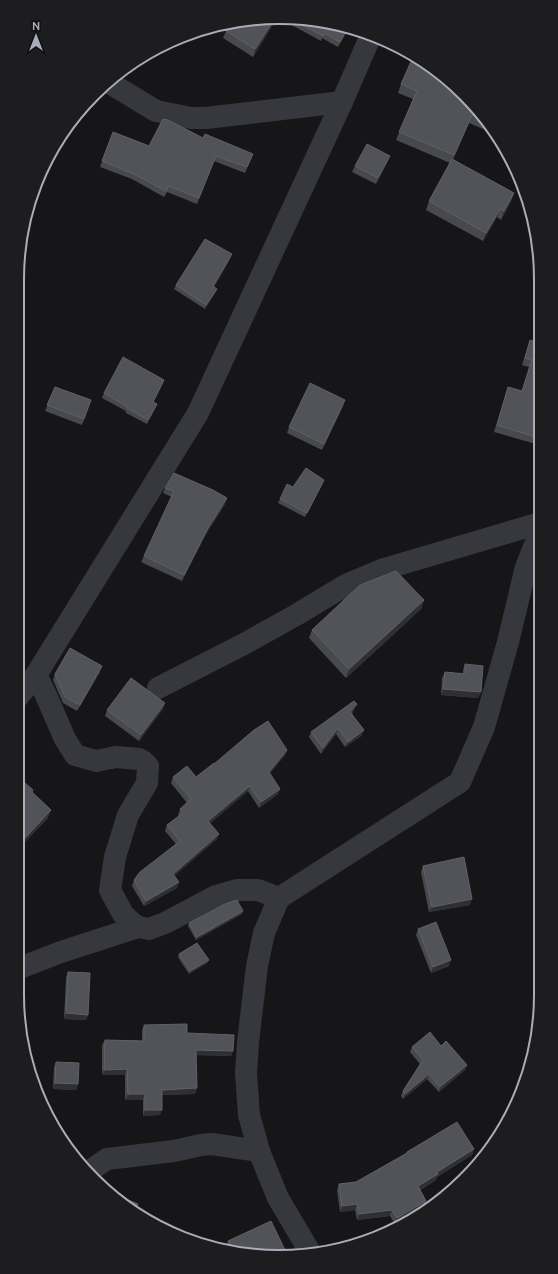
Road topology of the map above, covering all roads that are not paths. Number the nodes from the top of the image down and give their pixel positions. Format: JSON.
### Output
{"nodes":[{"id":1,"x":369,"y":40,"type":"edge"},
{"id":2,"x":113,"y":85,"type":"edge"},
{"id":3,"x":342,"y":102,"type":"junction"},
{"id":4,"x":534,"y":525,"type":"edge"},
{"id":5,"x":534,"y":547,"type":"edge"},
{"id":6,"x":36,"y":676,"type":"junction"},
{"id":7,"x":158,"y":688,"type":"dead end"},
{"id":8,"x":24,"y":690,"type":"edge"},
{"id":9,"x":279,"y":898,"type":"junction"},
{"id":10,"x":138,"y":927,"type":"junction"},
{"id":11,"x":24,"y":966,"type":"edge"},
{"id":12,"x":259,"y":1151,"type":"junction"},
{"id":13,"x":93,"y":1169,"type":"edge"},
{"id":14,"x":308,"y":1248,"type":"edge"}],
"edges":[{"from":1,"to":3,"type":"street"},
{"from":2,"to":3,"type":"street"},
{"from":3,"to":6,"type":"street"},
{"from":4,"to":7,"type":"street"},
{"from":5,"to":9,"type":"street"},
{"from":6,"to":8,"type":"street"},
{"from":6,"to":10,"type":"street"},
{"from":9,"to":10,"type":"street"},
{"from":9,"to":12,"type":"street"},
{"from":10,"to":11,"type":"street"},
{"from":12,"to":13,"type":"street"},
{"from":12,"to":14,"type":"street"}]}
